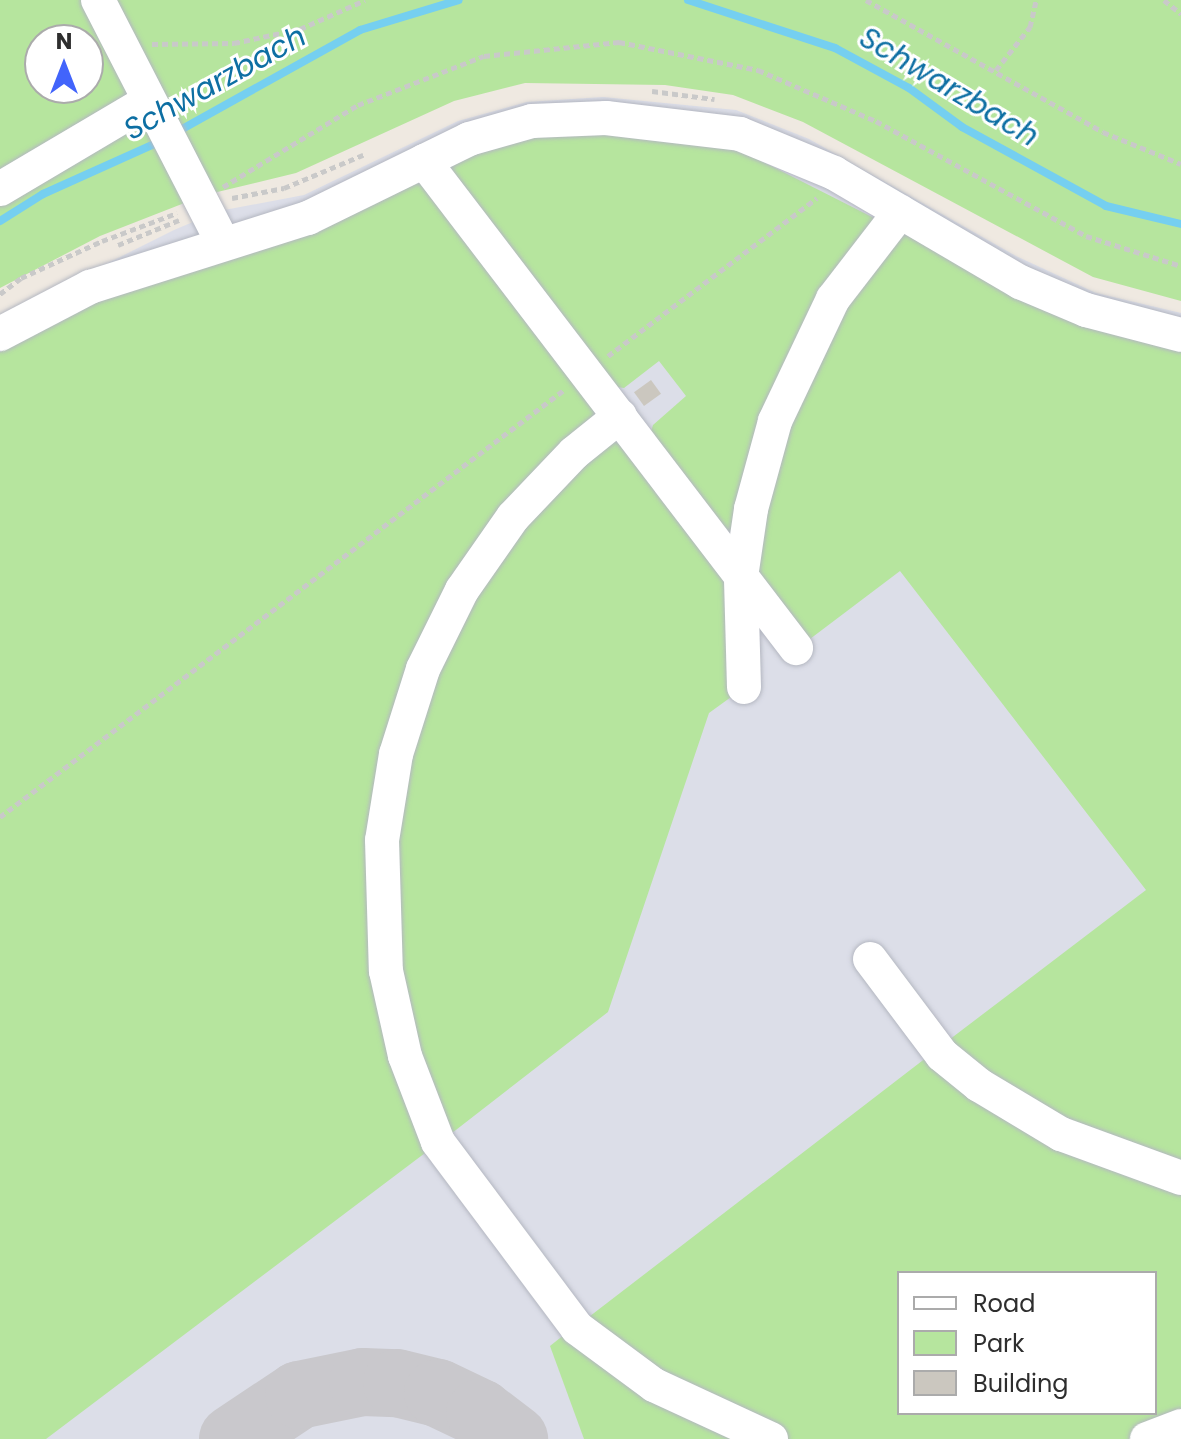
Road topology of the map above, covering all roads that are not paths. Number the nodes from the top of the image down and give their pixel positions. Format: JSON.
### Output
{"nodes":[{"id":1,"x":98,"y":0,"type":"edge"},
{"id":2,"x":150,"y":109,"type":"junction"},
{"id":3,"x":424,"y":161,"type":"junction"},
{"id":4,"x":0,"y":189,"type":"edge"},
{"id":5,"x":900,"y":212,"type":"junction"},
{"id":6,"x":223,"y":243,"type":"junction"},
{"id":7,"x":0,"y":334,"type":"edge"},
{"id":8,"x":1181,"y":335,"type":"edge"},
{"id":9,"x":620,"y":416,"type":"junction"},
{"id":10,"x":741,"y":577,"type":"junction"},
{"id":11,"x":796,"y":648,"type":"dead end"},
{"id":12,"x":744,"y":687,"type":"dead end"},
{"id":13,"x":870,"y":959,"type":"dead end"},
{"id":14,"x":1181,"y":1178,"type":"edge"},
{"id":15,"x":1181,"y":1426,"type":"edge"},
{"id":16,"x":771,"y":1439,"type":"edge"},
{"id":17,"x":1147,"y":1439,"type":"edge"}],
"edges":[{"from":1,"to":2,"type":"lane"},
{"from":2,"to":4,"type":"lane"},
{"from":2,"to":6,"type":"lane"},
{"from":3,"to":5,"type":"lane"},
{"from":3,"to":6,"type":"lane"},
{"from":3,"to":9,"type":"lane"},
{"from":5,"to":8,"type":"lane"},
{"from":5,"to":10,"type":"lane"},
{"from":6,"to":7,"type":"lane"},
{"from":9,"to":10,"type":"lane"},
{"from":9,"to":16,"type":"lane"},
{"from":10,"to":11,"type":"lane"},
{"from":10,"to":12,"type":"lane"},
{"from":13,"to":14,"type":"lane"},
{"from":15,"to":17,"type":"lane"}]}
